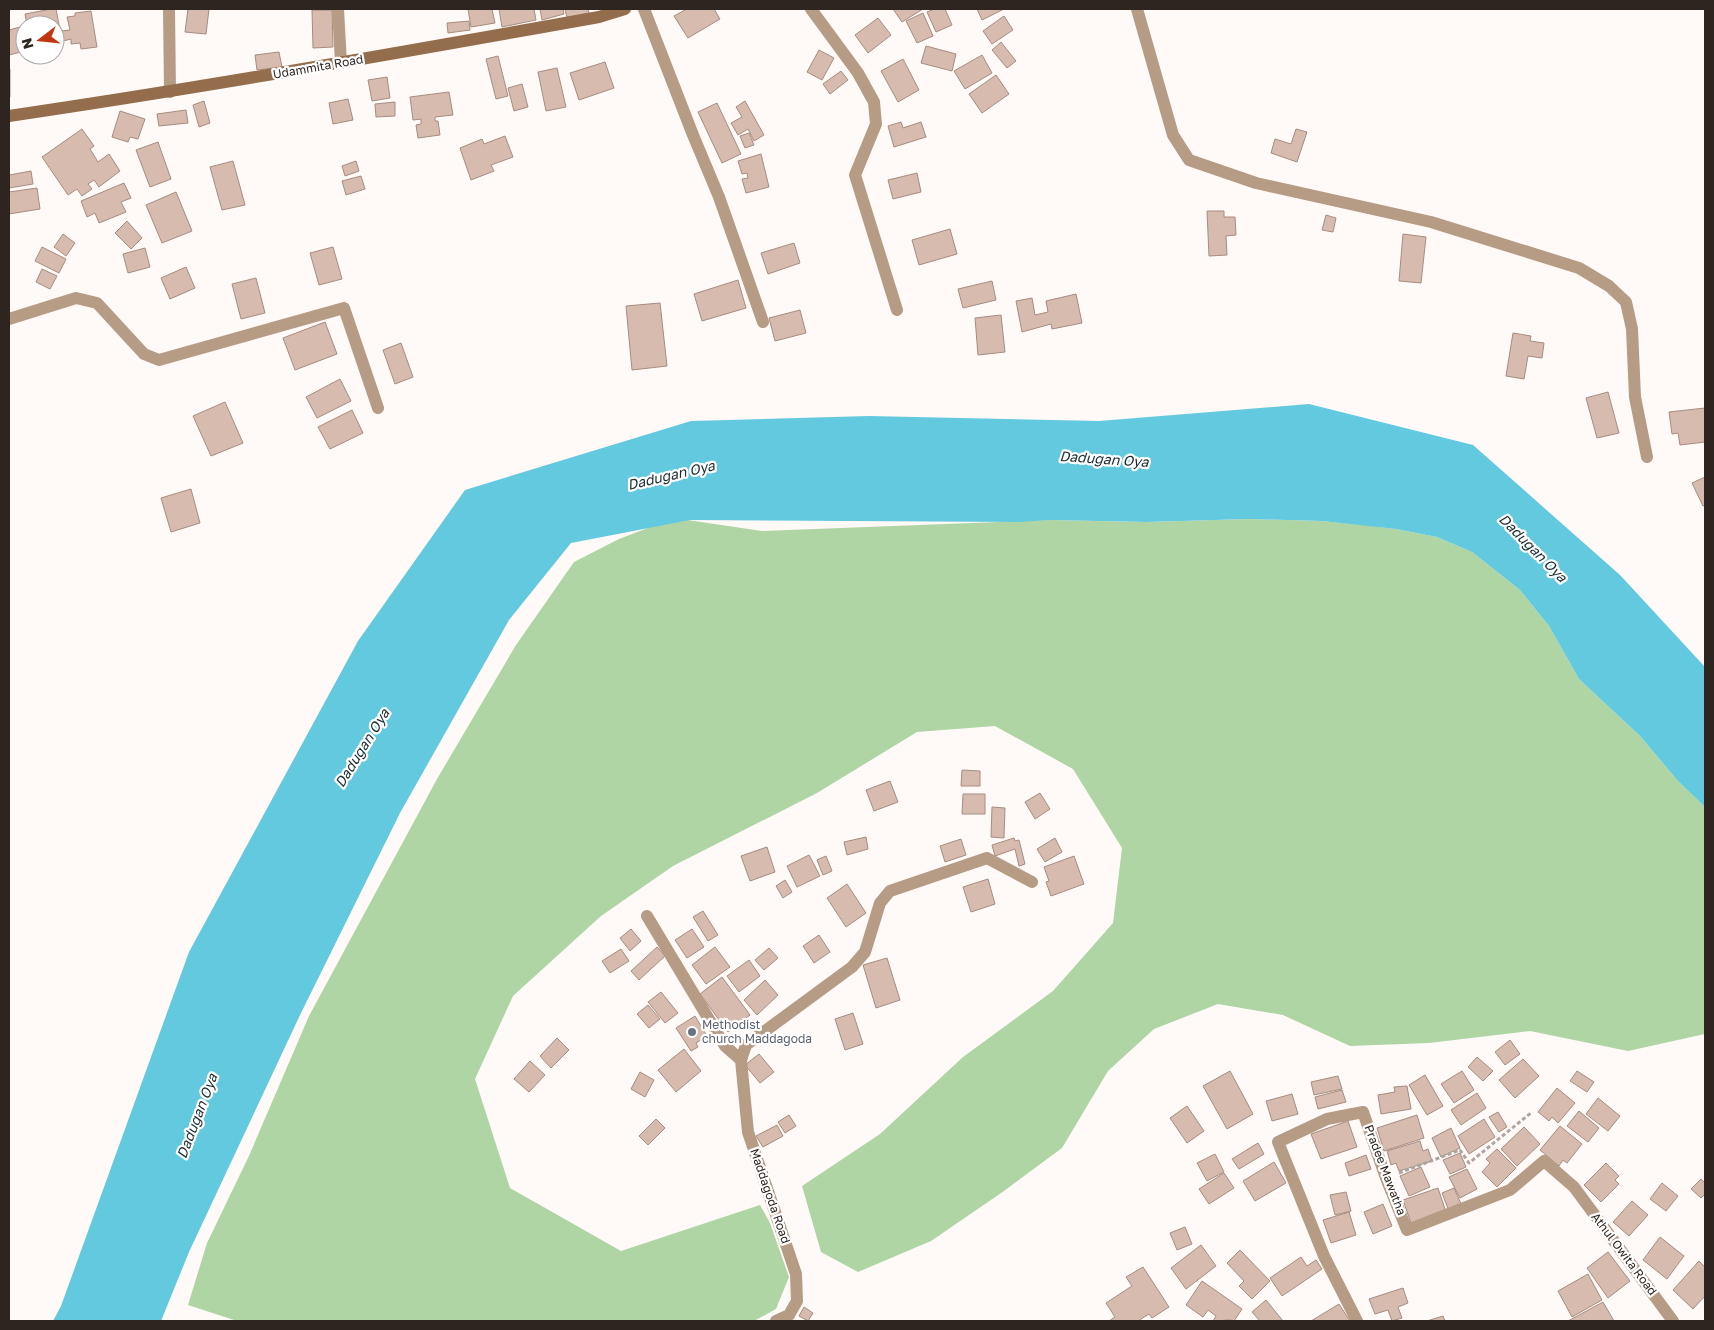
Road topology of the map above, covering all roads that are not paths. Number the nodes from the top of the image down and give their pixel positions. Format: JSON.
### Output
{"nodes":[{"id":1,"x":169,"y":9,"type":"edge"},
{"id":2,"x":338,"y":9,"type":"edge"},
{"id":3,"x":625,"y":9,"type":"edge"},
{"id":4,"x":644,"y":9,"type":"edge"},
{"id":5,"x":811,"y":9,"type":"edge"},
{"id":6,"x":1137,"y":9,"type":"edge"},
{"id":7,"x":598,"y":13,"type":"edge"},
{"id":8,"x":341,"y":63,"type":"junction"},
{"id":9,"x":170,"y":92,"type":"junction"},
{"id":10,"x":9,"y":116,"type":"edge"},
{"id":11,"x":897,"y":310,"type":"dead end"},
{"id":12,"x":9,"y":319,"type":"edge"},
{"id":13,"x":763,"y":322,"type":"dead end"},
{"id":14,"x":378,"y":408,"type":"dead end"},
{"id":15,"x":1647,"y":457,"type":"dead end"},
{"id":16,"x":1032,"y":882,"type":"dead end"},
{"id":17,"x":647,"y":916,"type":"dead end"},
{"id":18,"x":741,"y":1060,"type":"junction"},
{"id":19,"x":1574,"y":1188,"type":"joint"},
{"id":20,"x":776,"y":1321,"type":"edge"},
{"id":21,"x":1357,"y":1321,"type":"edge"},
{"id":22,"x":1673,"y":1321,"type":"edge"}],
"edges":[{"from":1,"to":9,"type":"street"},
{"from":2,"to":8,"type":"street"},
{"from":3,"to":7,"type":"street","name":"Udammita Road"},
{"from":4,"to":13,"type":"street"},
{"from":5,"to":11,"type":"street"},
{"from":6,"to":15,"type":"street"},
{"from":7,"to":8,"type":"street","name":"Udammita Road"},
{"from":8,"to":9,"type":"street","name":"Udammita Road"},
{"from":9,"to":10,"type":"street","name":"Udammita Road"},
{"from":12,"to":14,"type":"street"},
{"from":16,"to":18,"type":"street"},
{"from":17,"to":18,"type":"street"},
{"from":18,"to":20,"type":"street","name":"Maddagoda Road"},
{"from":19,"to":21,"type":"street","name":"Pradee Mawatha"},
{"from":19,"to":22,"type":"street","name":"Athul Owita Road"}]}
